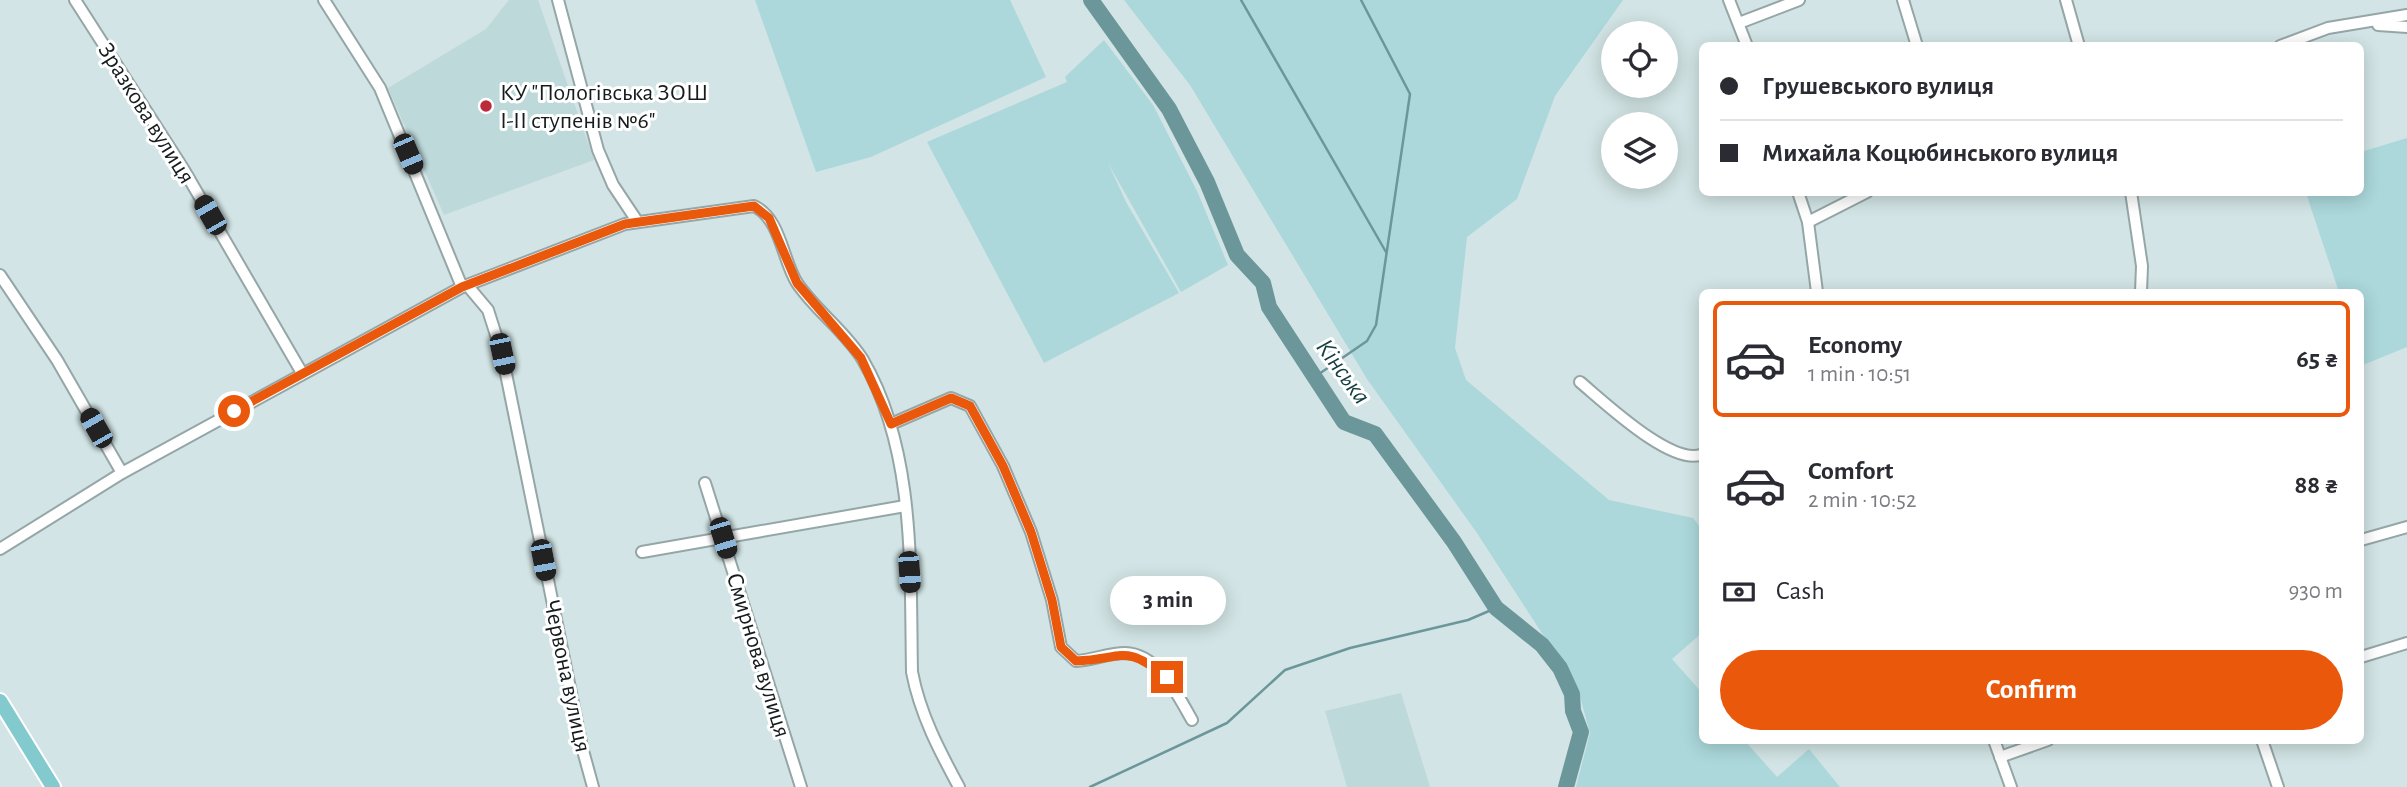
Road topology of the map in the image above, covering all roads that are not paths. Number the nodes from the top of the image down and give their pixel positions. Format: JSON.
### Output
{"nodes":[{"id":1,"x":75,"y":0,"type":"edge"},
{"id":2,"x":324,"y":0,"type":"edge"},
{"id":3,"x":558,"y":0,"type":"edge"},
{"id":4,"x":1729,"y":0,"type":"edge"},
{"id":5,"x":1799,"y":0,"type":"edge"},
{"id":6,"x":1903,"y":0,"type":"edge"},
{"id":7,"x":2066,"y":0,"type":"edge"},
{"id":8,"x":2407,"y":15,"type":"edge"},
{"id":9,"x":1739,"y":23,"type":"junction"},
{"id":10,"x":2365,"y":24,"type":"junction"},
{"id":11,"x":2407,"y":27,"type":"edge"},
{"id":12,"x":1746,"y":42,"type":"edge"},
{"id":13,"x":1916,"y":42,"type":"edge"},
{"id":14,"x":2078,"y":42,"type":"edge"},
{"id":15,"x":2291,"y":42,"type":"edge"},
{"id":16,"x":1799,"y":196,"type":"edge"},
{"id":17,"x":1859,"y":196,"type":"edge"},
{"id":18,"x":2132,"y":196,"type":"edge"},
{"id":19,"x":638,"y":221,"type":"junction"},
{"id":20,"x":1808,"y":222,"type":"junction"},
{"id":21,"x":0,"y":275,"type":"edge"},
{"id":22,"x":465,"y":286,"type":"junction"},
{"id":23,"x":1817,"y":289,"type":"edge"},
{"id":24,"x":2141,"y":289,"type":"edge"},
{"id":25,"x":302,"y":373,"type":"junction"},
{"id":26,"x":1580,"y":382,"type":"dead end"},
{"id":27,"x":891,"y":424,"type":"junction"},
{"id":28,"x":1699,"y":455,"type":"edge"},
{"id":29,"x":122,"y":473,"type":"junction"},
{"id":30,"x":705,"y":483,"type":"dead end"},
{"id":31,"x":905,"y":506,"type":"junction"},
{"id":32,"x":2407,"y":527,"type":"edge"},
{"id":33,"x":723,"y":538,"type":"junction"},
{"id":34,"x":2364,"y":539,"type":"edge"},
{"id":35,"x":0,"y":549,"type":"edge"},
{"id":36,"x":642,"y":552,"type":"dead end"},
{"id":37,"x":2407,"y":643,"type":"edge"},
{"id":38,"x":2364,"y":656,"type":"edge"},
{"id":39,"x":0,"y":701,"type":"edge"},
{"id":40,"x":1192,"y":720,"type":"dead end"},
{"id":41,"x":1995,"y":744,"type":"edge"},
{"id":42,"x":2037,"y":744,"type":"edge"},
{"id":43,"x":2263,"y":744,"type":"edge"},
{"id":44,"x":2000,"y":757,"type":"junction"},
{"id":45,"x":48,"y":779,"type":"edge"},
{"id":46,"x":593,"y":787,"type":"edge"},
{"id":47,"x":801,"y":787,"type":"edge"},
{"id":48,"x":959,"y":787,"type":"edge"},
{"id":49,"x":2011,"y":787,"type":"edge"},
{"id":50,"x":2278,"y":787,"type":"edge"}],
"edges":[{"from":1,"to":25,"type":"street","name":"Зразкова вулиця"},
{"from":2,"to":22,"type":"street","name":"Червона вулиця"},
{"from":3,"to":19,"type":"street"},
{"from":4,"to":9,"type":"street"},
{"from":5,"to":9,"type":"street"},
{"from":6,"to":13,"type":"street"},
{"from":7,"to":14,"type":"street"},
{"from":8,"to":10,"type":"street"},
{"from":9,"to":12,"type":"street"},
{"from":10,"to":11,"type":"street"},
{"from":10,"to":15,"type":"street"},
{"from":16,"to":20,"type":"street"},
{"from":17,"to":20,"type":"street"},
{"from":18,"to":24,"type":"street"},
{"from":19,"to":22,"type":"street"},
{"from":19,"to":27,"type":"street"},
{"from":20,"to":23,"type":"street"},
{"from":21,"to":29,"type":"street"},
{"from":22,"to":25,"type":"street"},
{"from":22,"to":46,"type":"street","name":"Червона вулиця"},
{"from":25,"to":29,"type":"street"},
{"from":26,"to":28,"type":"street"},
{"from":27,"to":31,"type":"street"},
{"from":27,"to":40,"type":"street"},
{"from":29,"to":35,"type":"street"},
{"from":30,"to":33,"type":"street","name":"Смирнова вулиця"},
{"from":31,"to":33,"type":"street"},
{"from":31,"to":48,"type":"street"},
{"from":32,"to":34,"type":"street"},
{"from":33,"to":36,"type":"street"},
{"from":33,"to":47,"type":"street","name":"Смирнова вулиця"},
{"from":37,"to":38,"type":"street"},
{"from":39,"to":45,"type":"main road"},
{"from":41,"to":44,"type":"street"},
{"from":42,"to":44,"type":"street"},
{"from":43,"to":50,"type":"street"},
{"from":44,"to":49,"type":"street"}]}
